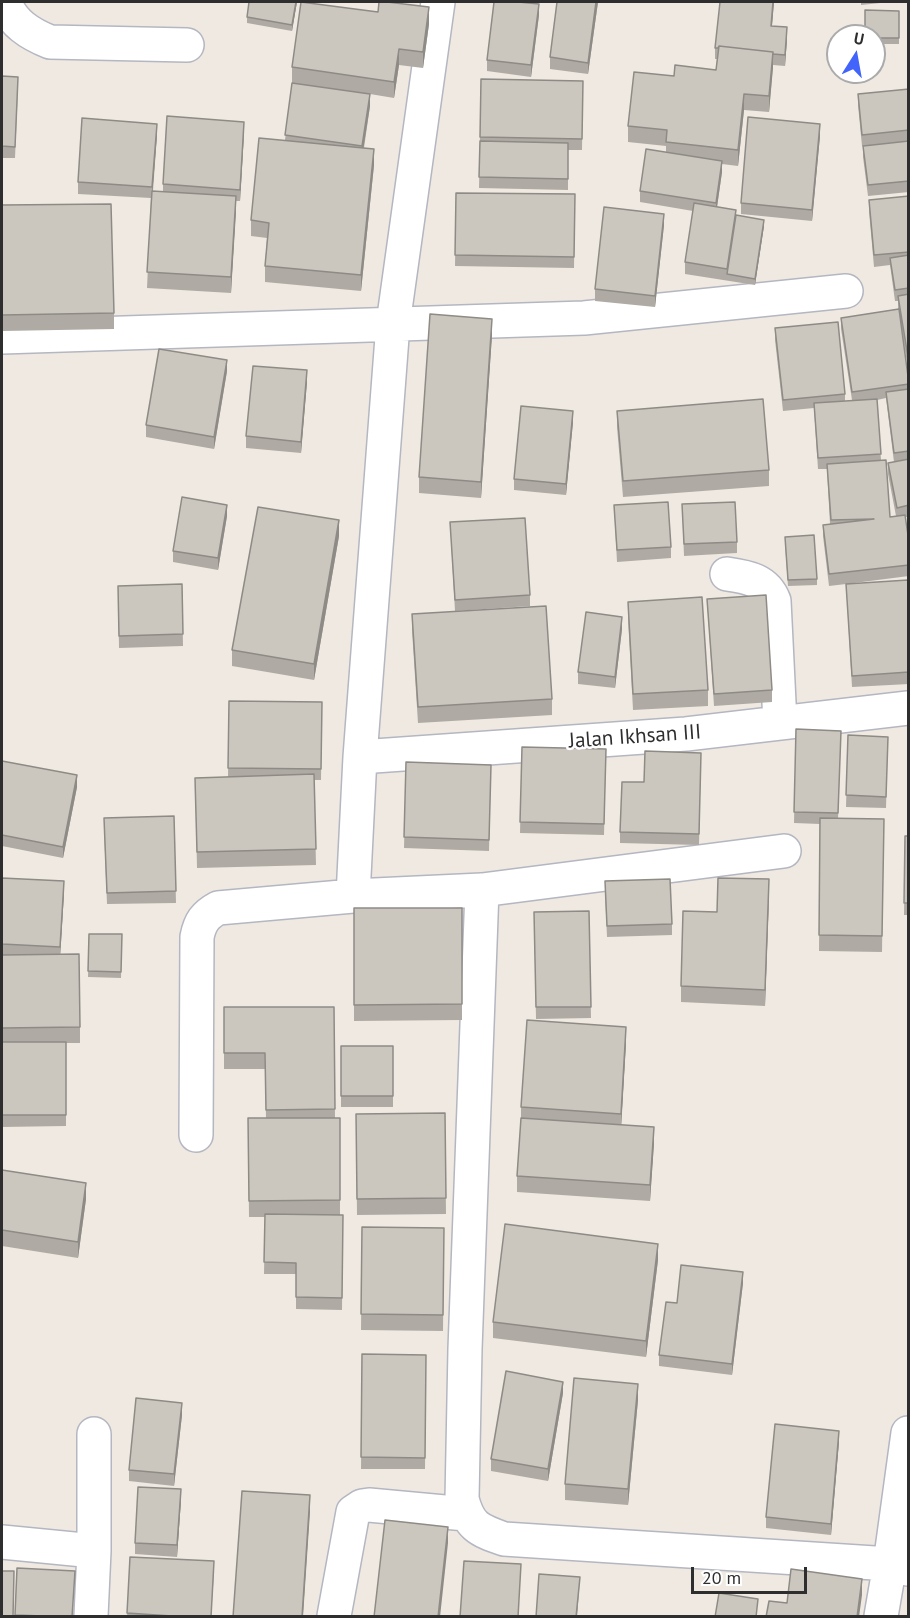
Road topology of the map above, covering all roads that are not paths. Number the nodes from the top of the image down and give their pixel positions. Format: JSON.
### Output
{"nodes":[{"id":1,"x":5,"y":2,"type":"edge"},
{"id":2,"x":438,"y":2,"type":"edge"},
{"id":3,"x":187,"y":45,"type":"dead end"},
{"id":4,"x":846,"y":291,"type":"dead end"},
{"id":5,"x":393,"y":324,"type":"junction"},
{"id":6,"x":2,"y":337,"type":"edge"},
{"id":7,"x":727,"y":574,"type":"dead end"},
{"id":8,"x":909,"y":708,"type":"edge"},
{"id":9,"x":780,"y":723,"type":"junction"},
{"id":10,"x":360,"y":757,"type":"junction"},
{"id":11,"x":784,"y":851,"type":"dead end"},
{"id":12,"x":482,"y":890,"type":"junction"},
{"id":13,"x":352,"y":896,"type":"junction"},
{"id":14,"x":196,"y":1135,"type":"dead end"},
{"id":15,"x":909,"y":1433,"type":"edge"},
{"id":16,"x":94,"y":1434,"type":"dead end"},
{"id":17,"x":466,"y":1514,"type":"junction"},
{"id":18,"x":2,"y":1542,"type":"edge"},
{"id":19,"x":94,"y":1551,"type":"junction"},
{"id":20,"x":899,"y":1567,"type":"edge"},
{"id":21,"x":91,"y":1617,"type":"edge"},
{"id":22,"x":334,"y":1617,"type":"edge"},
{"id":23,"x":881,"y":1617,"type":"edge"}],
"edges":[{"from":1,"to":3,"type":"street"},
{"from":2,"to":5,"type":"street"},
{"from":4,"to":5,"type":"street"},
{"from":5,"to":6,"type":"street"},
{"from":5,"to":10,"type":"street"},
{"from":7,"to":9,"type":"street"},
{"from":8,"to":9,"type":"street","name":"Jalan Ikhsan III"},
{"from":9,"to":10,"type":"street","name":"Jalan Ikhsan III"},
{"from":10,"to":13,"type":"street"},
{"from":11,"to":12,"type":"street"},
{"from":12,"to":13,"type":"street"},
{"from":12,"to":17,"type":"street"},
{"from":13,"to":14,"type":"street"},
{"from":15,"to":20,"type":"street"},
{"from":16,"to":19,"type":"street"},
{"from":17,"to":20,"type":"street"},
{"from":17,"to":22,"type":"street"},
{"from":18,"to":19,"type":"street"},
{"from":19,"to":21,"type":"street"},
{"from":20,"to":23,"type":"street"}]}
